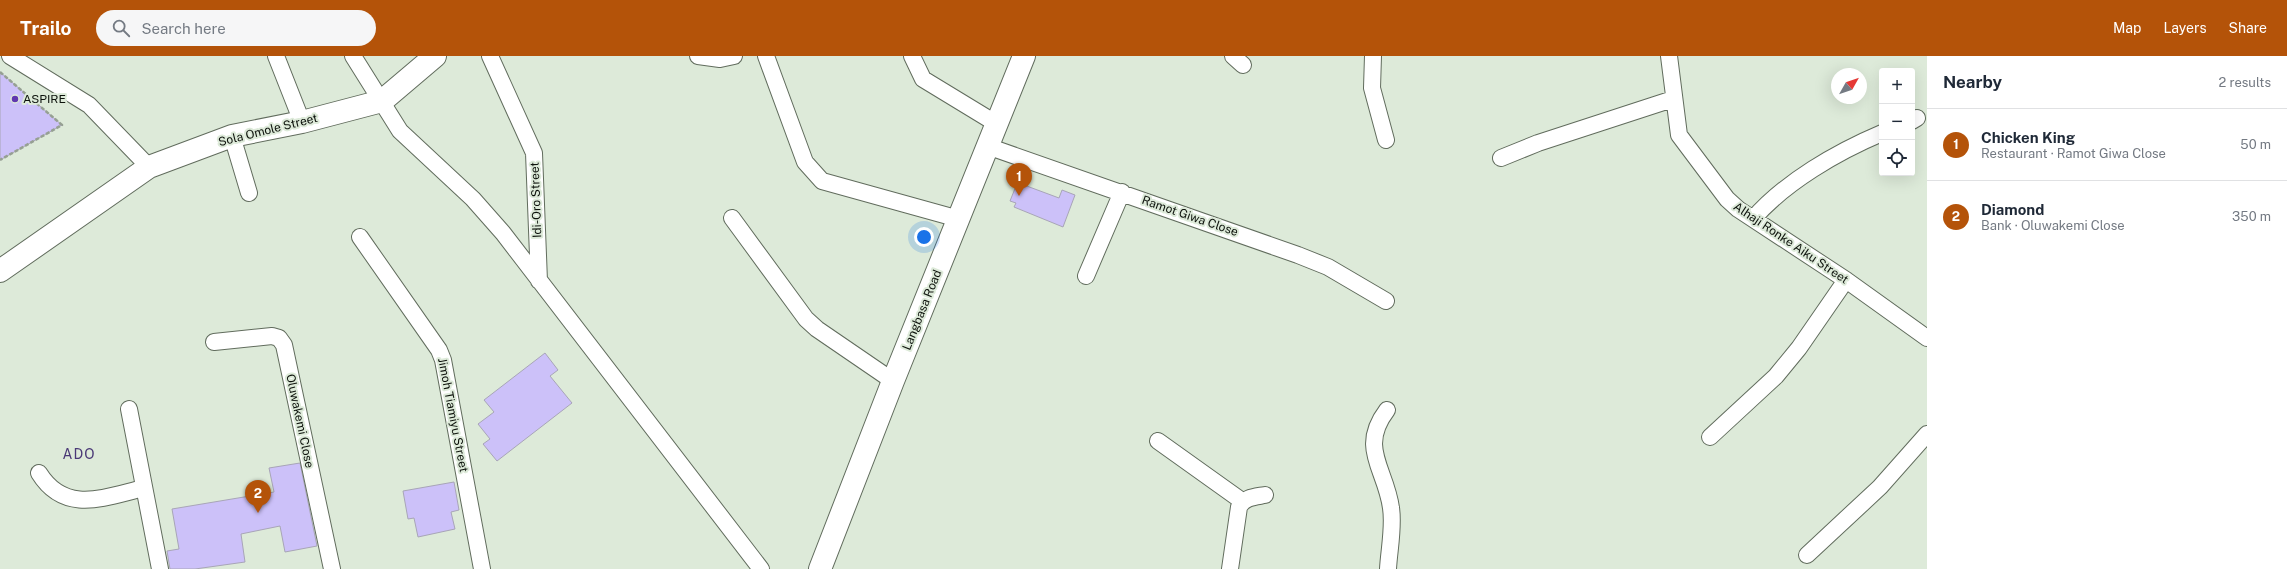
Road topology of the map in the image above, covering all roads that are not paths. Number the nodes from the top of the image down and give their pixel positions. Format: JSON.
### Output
{"nodes":[{"id":1,"x":10,"y":56,"type":"edge"},
{"id":2,"x":276,"y":56,"type":"edge"},
{"id":3,"x":353,"y":56,"type":"edge"},
{"id":4,"x":435,"y":56,"type":"edge"},
{"id":5,"x":490,"y":56,"type":"edge"},
{"id":6,"x":698,"y":56,"type":"edge"},
{"id":7,"x":734,"y":56,"type":"edge"},
{"id":8,"x":766,"y":56,"type":"edge"},
{"id":9,"x":912,"y":56,"type":"edge"},
{"id":10,"x":1024,"y":56,"type":"edge"},
{"id":11,"x":1373,"y":56,"type":"edge"},
{"id":12,"x":1669,"y":56,"type":"edge"},
{"id":13,"x":1673,"y":99,"type":"junction"},
{"id":14,"x":382,"y":101,"type":"junction"},
{"id":15,"x":302,"y":122,"type":"junction"},
{"id":16,"x":997,"y":124,"type":"junction"},
{"id":17,"x":1879,"y":135,"type":"edge"},
{"id":18,"x":232,"y":136,"type":"junction"},
{"id":19,"x":1386,"y":140,"type":"dead end"},
{"id":20,"x":988,"y":146,"type":"junction"},
{"id":21,"x":1501,"y":158,"type":"dead end"},
{"id":22,"x":149,"y":166,"type":"junction"},
{"id":23,"x":1122,"y":192,"type":"junction"},
{"id":24,"x":249,"y":193,"type":"dead end"},
{"id":25,"x":732,"y":218,"type":"dead end"},
{"id":26,"x":959,"y":219,"type":"junction"},
{"id":27,"x":1753,"y":219,"type":"junction"},
{"id":28,"x":360,"y":237,"type":"dead end"},
{"id":29,"x":0,"y":271,"type":"edge"},
{"id":30,"x":1086,"y":276,"type":"dead end"},
{"id":31,"x":1846,"y":280,"type":"junction"},
{"id":32,"x":539,"y":281,"type":"junction"},
{"id":33,"x":1386,"y":301,"type":"dead end"},
{"id":34,"x":1927,"y":338,"type":"edge"},
{"id":35,"x":214,"y":342,"type":"dead end"},
{"id":36,"x":893,"y":381,"type":"junction"},
{"id":37,"x":129,"y":409,"type":"dead end"},
{"id":38,"x":1387,"y":410,"type":"dead end"},
{"id":39,"x":1927,"y":434,"type":"edge"},
{"id":40,"x":1710,"y":437,"type":"dead end"},
{"id":41,"x":1158,"y":440,"type":"dead end"},
{"id":42,"x":39,"y":473,"type":"dead end"},
{"id":43,"x":144,"y":488,"type":"junction"},
{"id":44,"x":1265,"y":495,"type":"dead end"},
{"id":45,"x":1242,"y":501,"type":"junction"},
{"id":46,"x":1807,"y":555,"type":"dead end"},
{"id":47,"x":819,"y":568,"type":"edge"},
{"id":48,"x":160,"y":569,"type":"edge"},
{"id":49,"x":332,"y":569,"type":"edge"},
{"id":50,"x":482,"y":569,"type":"edge"},
{"id":51,"x":761,"y":569,"type":"edge"},
{"id":52,"x":1230,"y":569,"type":"edge"},
{"id":53,"x":1388,"y":569,"type":"edge"}],
"edges":[{"from":1,"to":22,"type":"street"},
{"from":2,"to":15,"type":"street"},
{"from":3,"to":14,"type":"street"},
{"from":4,"to":14,"type":"street","name":"Sola Omole Street"},
{"from":5,"to":32,"type":"street","name":"Idi-Oro Street"},
{"from":6,"to":7,"type":"street"},
{"from":8,"to":26,"type":"street"},
{"from":9,"to":16,"type":"street"},
{"from":10,"to":16,"type":"street","name":"Langbasa Road"},
{"from":11,"to":19,"type":"street"},
{"from":12,"to":13,"type":"street","name":"Alhaji Ronke Aiku Street"},
{"from":13,"to":21,"type":"street"},
{"from":13,"to":27,"type":"street","name":"Alhaji Ronke Aiku Street"},
{"from":14,"to":15,"type":"street","name":"Sola Omole Street"},
{"from":14,"to":32,"type":"street"},
{"from":15,"to":18,"type":"street","name":"Sola Omole Street"},
{"from":16,"to":20,"type":"street","name":"Langbasa Road"},
{"from":17,"to":27,"type":"street"},
{"from":18,"to":22,"type":"street","name":"Sola Omole Street"},
{"from":18,"to":24,"type":"street"},
{"from":20,"to":23,"type":"street","name":"Ramot Giwa Close"},
{"from":20,"to":26,"type":"street","name":"Langbasa Road"},
{"from":22,"to":29,"type":"street","name":"Sola Omole Street"},
{"from":23,"to":30,"type":"street"},
{"from":23,"to":33,"type":"street","name":"Ramot Giwa Close"},
{"from":25,"to":36,"type":"street"},
{"from":26,"to":36,"type":"street","name":"Langbasa Road"},
{"from":27,"to":31,"type":"street","name":"Alhaji Ronke Aiku Street"},
{"from":28,"to":50,"type":"street","name":"Jimoh Tiamiyu Street"},
{"from":31,"to":34,"type":"street","name":"Alhaji Ronke Aiku Street"},
{"from":31,"to":40,"type":"street"},
{"from":32,"to":51,"type":"street"},
{"from":35,"to":49,"type":"street","name":"Oluwakemi Close"},
{"from":36,"to":47,"type":"street","name":"Langbasa Road"},
{"from":37,"to":43,"type":"street"},
{"from":38,"to":53,"type":"street"},
{"from":39,"to":46,"type":"street"},
{"from":41,"to":45,"type":"street"},
{"from":42,"to":43,"type":"street"},
{"from":43,"to":48,"type":"street"},
{"from":44,"to":45,"type":"street"},
{"from":45,"to":52,"type":"street"}]}
